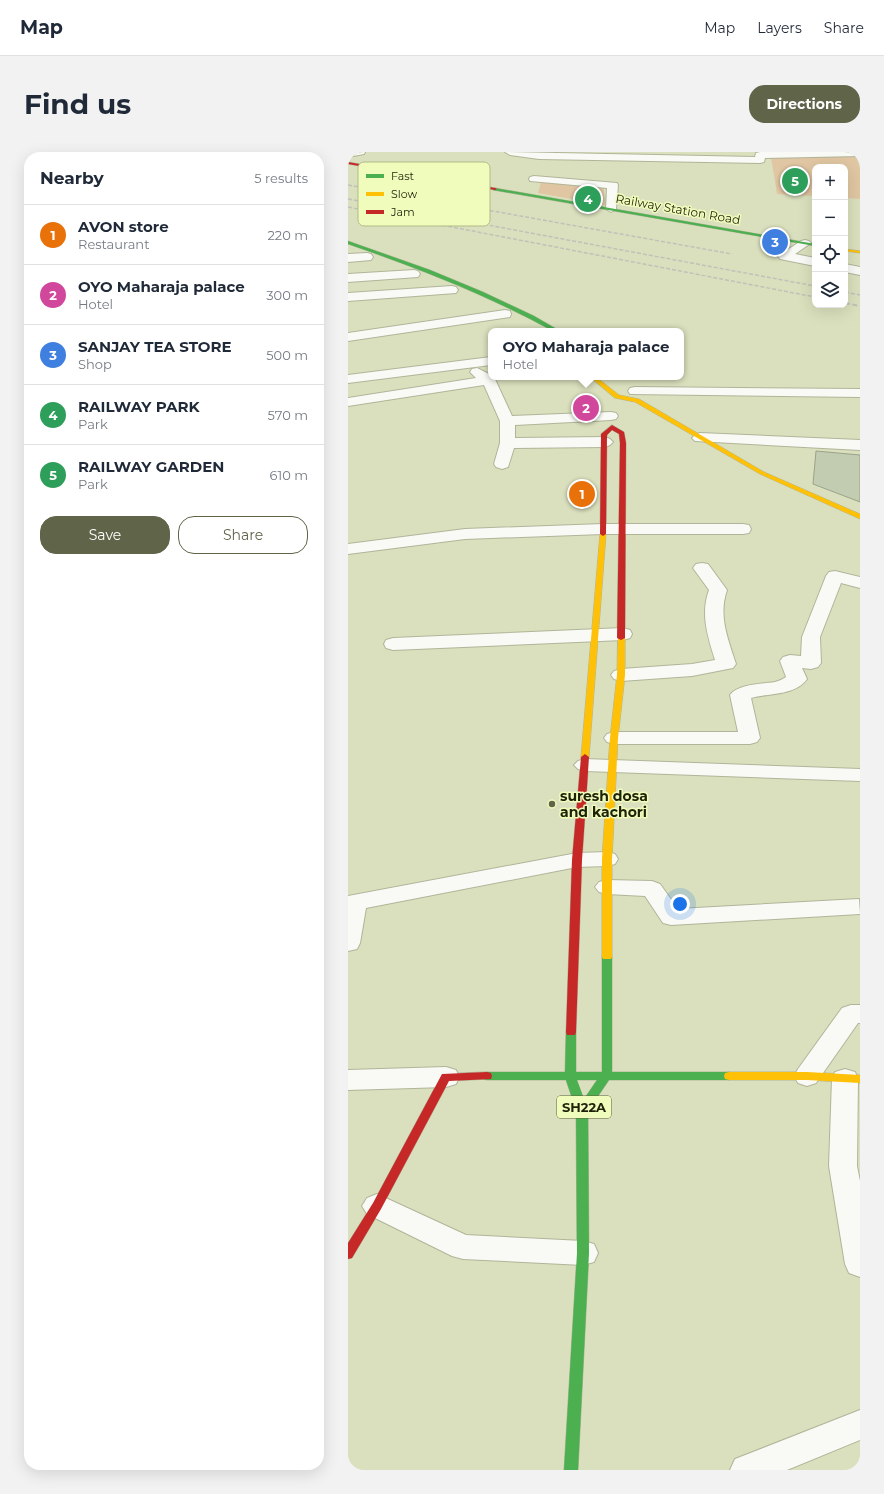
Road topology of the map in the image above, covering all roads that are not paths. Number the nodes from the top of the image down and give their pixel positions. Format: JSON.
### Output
{"nodes":[{"id":1,"x":360,"y":152,"type":"edge"},
{"id":2,"x":510,"y":152,"type":"edge"},
{"id":3,"x":860,"y":153,"type":"edge"},
{"id":4,"x":348,"y":154,"type":"edge"},
{"id":5,"x":348,"y":162,"type":"edge"},
{"id":6,"x":358,"y":164,"type":"edge"},
{"id":7,"x":490,"y":188,"type":"edge"},
{"id":8,"x":531,"y":195,"type":"junction"},
{"id":9,"x":611,"y":209,"type":"junction"},
{"id":10,"x":348,"y":242,"type":"edge"},
{"id":11,"x":810,"y":244,"type":"edge"},
{"id":12,"x":348,"y":250,"type":"edge"},
{"id":13,"x":848,"y":250,"type":"edge"},
{"id":14,"x":860,"y":252,"type":"edge"},
{"id":15,"x":367,"y":257,"type":"junction"},
{"id":16,"x":348,"y":258,"type":"edge"},
{"id":17,"x":812,"y":261,"type":"edge"},
{"id":18,"x":848,"y":269,"type":"edge"},
{"id":19,"x":860,"y":271,"type":"edge"},
{"id":20,"x":414,"y":274,"type":"junction"},
{"id":21,"x":348,"y":278,"type":"edge"},
{"id":22,"x":455,"y":292,"type":"joint"},
{"id":23,"x":348,"y":297,"type":"edge"},
{"id":24,"x":492,"y":308,"type":"dead end"},
{"id":25,"x":508,"y":316,"type":"joint"},
{"id":26,"x":552,"y":328,"type":"edge"},
{"id":27,"x":348,"y":337,"type":"edge"},
{"id":28,"x":488,"y":361,"type":"edge"},
{"id":29,"x":463,"y":365,"type":"junction"},
{"id":30,"x":348,"y":379,"type":"edge"},
{"id":31,"x":488,"y":379,"type":"edge"},
{"id":32,"x":489,"y":380,"type":"joint"},
{"id":33,"x":597,"y":380,"type":"edge"},
{"id":34,"x":860,"y":394,"type":"edge"},
{"id":35,"x":636,"y":395,"type":"junction"},
{"id":36,"x":348,"y":402,"type":"edge"},
{"id":37,"x":617,"y":415,"type":"junction"},
{"id":38,"x":508,"y":420,"type":"junction"},
{"id":39,"x":700,"y":438,"type":"junction"},
{"id":40,"x":605,"y":442,"type":"junction"},
{"id":41,"x":508,"y":443,"type":"junction"},
{"id":42,"x":860,"y":445,"type":"edge"},
{"id":43,"x":502,"y":464,"type":"dead end"},
{"id":44,"x":605,"y":468,"type":"junction"},
{"id":45,"x":622,"y":468,"type":"junction"},
{"id":46,"x":860,"y":517,"type":"edge"},
{"id":47,"x":743,"y":528,"type":"dead end"},
{"id":48,"x":603,"y":529,"type":"junction"},
{"id":49,"x":622,"y":529,"type":"junction"},
{"id":50,"x":348,"y":549,"type":"edge"},
{"id":51,"x":702,"y":568,"type":"dead end"},
{"id":52,"x":860,"y":582,"type":"edge"},
{"id":53,"x":623,"y":634,"type":"junction"},
{"id":54,"x":595,"y":635,"type":"junction"},
{"id":55,"x":393,"y":644,"type":"dead end"},
{"id":56,"x":621,"y":675,"type":"junction"},
{"id":57,"x":614,"y":738,"type":"junction"},
{"id":58,"x":586,"y":765,"type":"junction"},
{"id":59,"x":613,"y":766,"type":"junction"},
{"id":60,"x":860,"y":775,"type":"edge"},
{"id":61,"x":607,"y":859,"type":"junction"},
{"id":62,"x":577,"y":860,"type":"junction"},
{"id":63,"x":607,"y":887,"type":"junction"},
{"id":64,"x":351,"y":904,"type":"edge"},
{"id":65,"x":858,"y":907,"type":"dead end"},
{"id":66,"x":348,"y":944,"type":"edge"},
{"id":67,"x":860,"y":1014,"type":"edge"},
{"id":68,"x":607,"y":1074,"type":"junction"},
{"id":69,"x":570,"y":1075,"type":"junction"},
{"id":70,"x":807,"y":1076,"type":"junction"},
{"id":71,"x":446,"y":1077,"type":"junction"},
{"id":72,"x":852,"y":1079,"type":"edge"},
{"id":73,"x":348,"y":1080,"type":"edge"},
{"id":74,"x":582,"y":1110,"type":"junction"},
{"id":75,"x":377,"y":1206,"type":"junction"},
{"id":76,"x":584,"y":1253,"type":"junction"},
{"id":77,"x":348,"y":1254,"type":"edge"},
{"id":78,"x":860,"y":1264,"type":"edge"},
{"id":79,"x":860,"y":1425,"type":"edge"},
{"id":80,"x":571,"y":1470,"type":"edge"},
{"id":81,"x":747,"y":1470,"type":"edge"}],
"edges":[{"from":1,"to":4,"type":"street"},
{"from":2,"to":3,"type":"street"},
{"from":5,"to":6,"type":"main road","name":"Railway Station Road"},
{"from":7,"to":8,"type":"main road","name":"Railway Station Road"},
{"from":8,"to":9,"type":"main road","name":"Railway Station Road"},
{"from":8,"to":9,"type":"street"},
{"from":9,"to":11,"type":"main road","name":"Railway Station Road"},
{"from":10,"to":26,"type":"main road"},
{"from":11,"to":17,"type":"street"},
{"from":12,"to":15,"type":"main road"},
{"from":13,"to":14,"type":"main road"},
{"from":15,"to":16,"type":"street"},
{"from":15,"to":20,"type":"main road"},
{"from":18,"to":19,"type":"street"},
{"from":20,"to":21,"type":"street"},
{"from":20,"to":22,"type":"main road"},
{"from":22,"to":23,"type":"street"},
{"from":24,"to":25,"type":"main road"},
{"from":25,"to":27,"type":"street"},
{"from":28,"to":29,"type":"street"},
{"from":29,"to":30,"type":"street"},
{"from":29,"to":31,"type":"street"},
{"from":32,"to":36,"type":"street"},
{"from":32,"to":38,"type":"street"},
{"from":33,"to":35,"type":"main road"},
{"from":34,"to":35,"type":"street"},
{"from":35,"to":37,"type":"main road"},
{"from":35,"to":39,"type":"main road"},
{"from":37,"to":38,"type":"street"},
{"from":37,"to":40,"type":"main road","number":"SH22A"},
{"from":37,"to":45,"type":"main road"},
{"from":38,"to":41,"type":"street"},
{"from":39,"to":42,"type":"street"},
{"from":39,"to":46,"type":"main road"},
{"from":40,"to":41,"type":"street"},
{"from":40,"to":44,"type":"main road","number":"SH22A"},
{"from":41,"to":43,"type":"street"},
{"from":44,"to":45,"type":"main road"},
{"from":44,"to":48,"type":"main road","number":"SH22A"},
{"from":45,"to":49,"type":"main road"},
{"from":47,"to":49,"type":"street"},
{"from":48,"to":49,"type":"street"},
{"from":48,"to":50,"type":"street"},
{"from":48,"to":54,"type":"main road","number":"SH22A"},
{"from":49,"to":53,"type":"main road"},
{"from":51,"to":56,"type":"street"},
{"from":52,"to":57,"type":"street"},
{"from":53,"to":54,"type":"street"},
{"from":53,"to":56,"type":"main road"},
{"from":54,"to":55,"type":"street"},
{"from":54,"to":58,"type":"main road","number":"SH22A"},
{"from":56,"to":57,"type":"main road"},
{"from":57,"to":59,"type":"main road"},
{"from":58,"to":59,"type":"street"},
{"from":58,"to":62,"type":"main road","number":"SH22A"},
{"from":59,"to":60,"type":"street"},
{"from":59,"to":61,"type":"main road"},
{"from":61,"to":62,"type":"street"},
{"from":61,"to":63,"type":"main road"},
{"from":62,"to":64,"type":"street"},
{"from":62,"to":69,"type":"main road","number":"SH22A"},
{"from":63,"to":65,"type":"street"},
{"from":63,"to":68,"type":"main road"},
{"from":64,"to":66,"type":"street"},
{"from":67,"to":70,"type":"street"},
{"from":68,"to":69,"type":"main road"},
{"from":68,"to":70,"type":"main road"},
{"from":68,"to":74,"type":"main road","number":"SH22A"},
{"from":69,"to":71,"type":"main road"},
{"from":69,"to":74,"type":"main road","number":"SH22A"},
{"from":70,"to":72,"type":"main road"},
{"from":71,"to":73,"type":"street"},
{"from":71,"to":75,"type":"main road"},
{"from":72,"to":78,"type":"street"},
{"from":74,"to":76,"type":"main road","number":"SH22A"},
{"from":75,"to":76,"type":"street"},
{"from":75,"to":77,"type":"main road"},
{"from":76,"to":80,"type":"main road","number":"SH22A"},
{"from":79,"to":81,"type":"street"}]}
